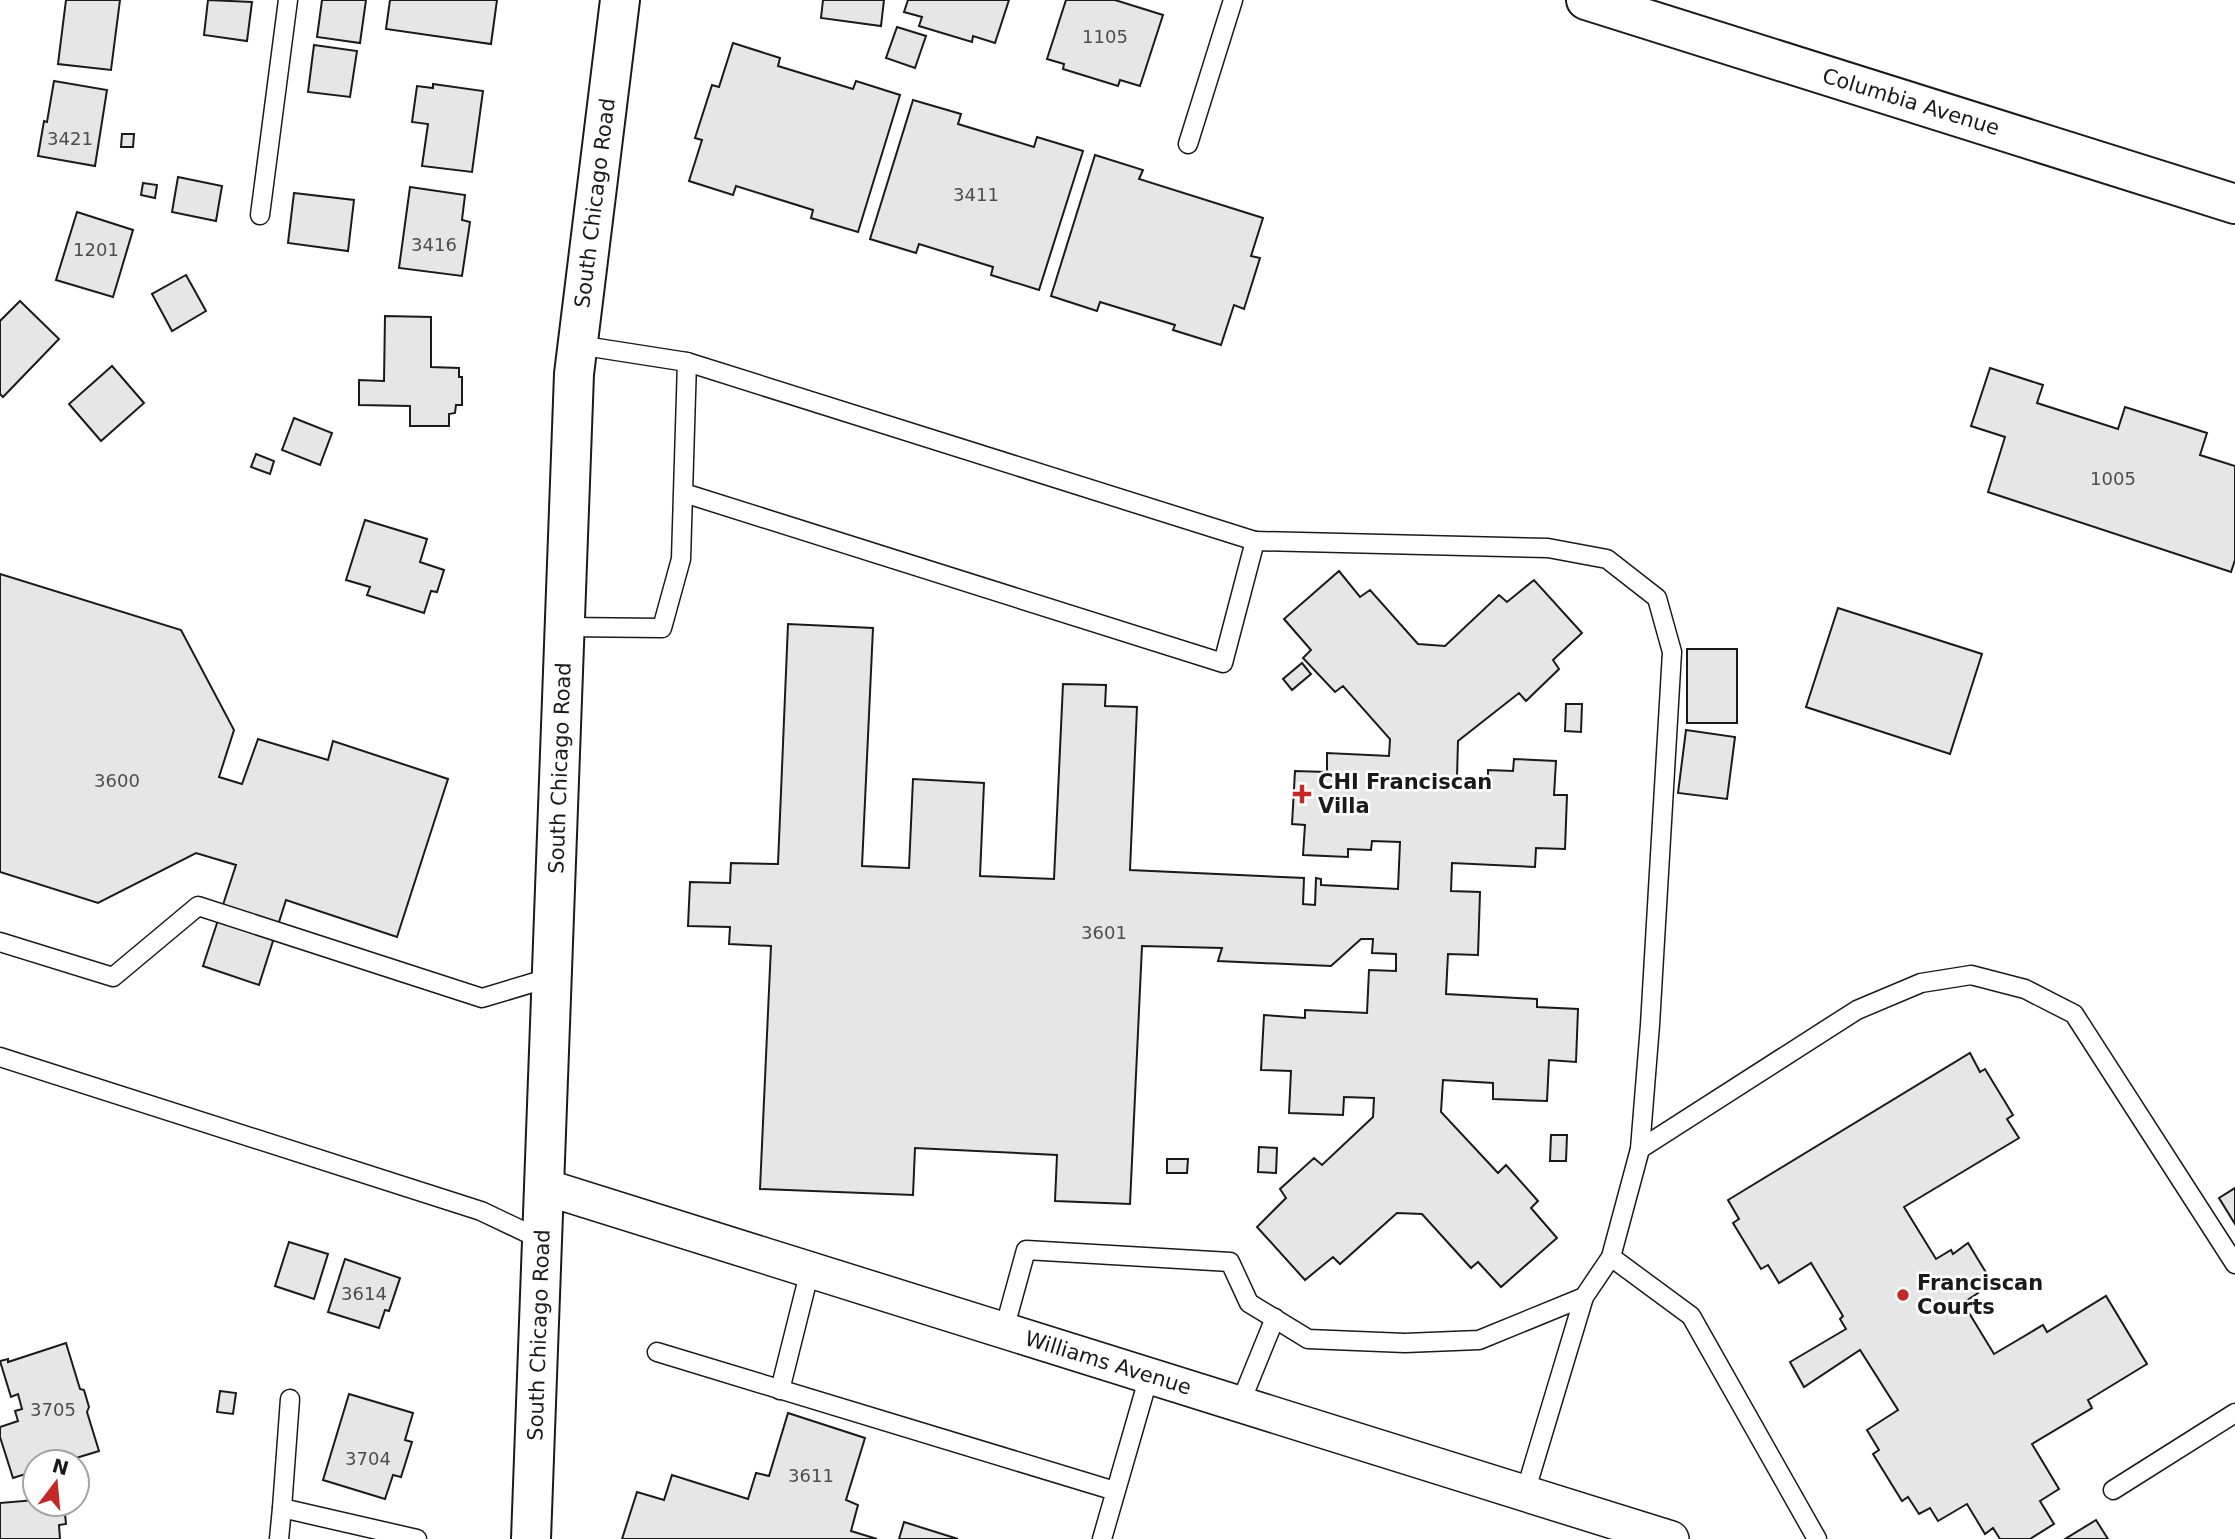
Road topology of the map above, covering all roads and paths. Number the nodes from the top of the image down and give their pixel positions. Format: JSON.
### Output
{"nodes":[{"id":1,"x":288,"y":0,"type":"edge"},
{"id":2,"x":620,"y":0,"type":"edge"},
{"id":3,"x":1233,"y":0,"type":"edge"},
{"id":4,"x":1586,"y":0,"type":"edge"},
{"id":5,"x":1188,"y":144,"type":"dead end"},
{"id":6,"x":2235,"y":204,"type":"edge"},
{"id":7,"x":260,"y":215,"type":"dead end"},
{"id":8,"x":578,"y":345,"type":"junction"},
{"id":9,"x":687,"y":362,"type":"junction"},
{"id":10,"x":684,"y":493,"type":"junction"},
{"id":11,"x":1255,"y":541,"type":"junction"},
{"id":12,"x":565,"y":627,"type":"junction"},
{"id":13,"x":0,"y":942,"type":"edge"},
{"id":14,"x":552,"y":977,"type":"junction"},
{"id":15,"x":0,"y":1057,"type":"edge"},
{"id":16,"x":1640,"y":1149,"type":"junction"},
{"id":17,"x":545,"y":1187,"type":"junction"},
{"id":18,"x":542,"y":1240,"type":"junction"},
{"id":19,"x":1611,"y":1257,"type":"junction"},
{"id":20,"x":2235,"y":1264,"type":"edge"},
{"id":21,"x":810,"y":1270,"type":"junction"},
{"id":22,"x":1584,"y":1297,"type":"junction"},
{"id":23,"x":1275,"y":1318,"type":"junction"},
{"id":24,"x":1004,"y":1330,"type":"junction"},
{"id":25,"x":657,"y":1352,"type":"dead end"},
{"id":26,"x":1149,"y":1376,"type":"junction"},
{"id":27,"x":780,"y":1390,"type":"junction"},
{"id":28,"x":290,"y":1399,"type":"dead end"},
{"id":29,"x":1240,"y":1404,"type":"junction"},
{"id":30,"x":2235,"y":1413,"type":"edge"},
{"id":31,"x":2113,"y":1490,"type":"dead end"},
{"id":32,"x":1115,"y":1491,"type":"junction"},
{"id":33,"x":1525,"y":1493,"type":"junction"},
{"id":34,"x":282,"y":1508,"type":"junction"},
{"id":35,"x":279,"y":1539,"type":"edge"},
{"id":36,"x":417,"y":1539,"type":"edge"},
{"id":37,"x":531,"y":1539,"type":"edge"},
{"id":38,"x":1101,"y":1539,"type":"edge"},
{"id":39,"x":1671,"y":1539,"type":"edge"},
{"id":40,"x":1817,"y":1539,"type":"edge"}],
"edges":[{"from":1,"to":7,"type":"lane"},
{"from":2,"to":8,"type":"main road","name":"South Chicago Road"},
{"from":3,"to":5,"type":"lane"},
{"from":4,"to":6,"type":"main road","name":"Columbia Avenue"},
{"from":8,"to":9,"type":"lane"},
{"from":8,"to":12,"type":"main road","name":"South Chicago Road"},
{"from":9,"to":10,"type":"lane"},
{"from":9,"to":11,"type":"lane"},
{"from":10,"to":11,"type":"lane"},
{"from":10,"to":12,"type":"lane"},
{"from":11,"to":16,"type":"lane"},
{"from":12,"to":14,"type":"main road","name":"South Chicago Road"},
{"from":13,"to":14,"type":"lane"},
{"from":14,"to":17,"type":"main road","name":"South Chicago Road"},
{"from":15,"to":18,"type":"lane"},
{"from":16,"to":19,"type":"lane"},
{"from":16,"to":20,"type":"lane"},
{"from":17,"to":18,"type":"main road","name":"South Chicago Road"},
{"from":17,"to":21,"type":"street","name":"Williams Avenue"},
{"from":18,"to":37,"type":"main road","name":"South Chicago Road"},
{"from":19,"to":22,"type":"lane"},
{"from":19,"to":40,"type":"lane"},
{"from":21,"to":24,"type":"street","name":"Williams Avenue"},
{"from":21,"to":27,"type":"lane"},
{"from":22,"to":23,"type":"lane"},
{"from":22,"to":33,"type":"lane"},
{"from":23,"to":24,"type":"lane"},
{"from":23,"to":29,"type":"lane"},
{"from":24,"to":26,"type":"street","name":"Williams Avenue"},
{"from":25,"to":27,"type":"lane"},
{"from":26,"to":29,"type":"street","name":"Williams Avenue"},
{"from":26,"to":32,"type":"lane"},
{"from":27,"to":32,"type":"lane"},
{"from":28,"to":34,"type":"lane"},
{"from":29,"to":33,"type":"street","name":"Williams Avenue"},
{"from":30,"to":31,"type":"lane"},
{"from":32,"to":38,"type":"lane"},
{"from":33,"to":39,"type":"street","name":"Williams Avenue"},
{"from":34,"to":35,"type":"lane"},
{"from":34,"to":36,"type":"lane"}]}
